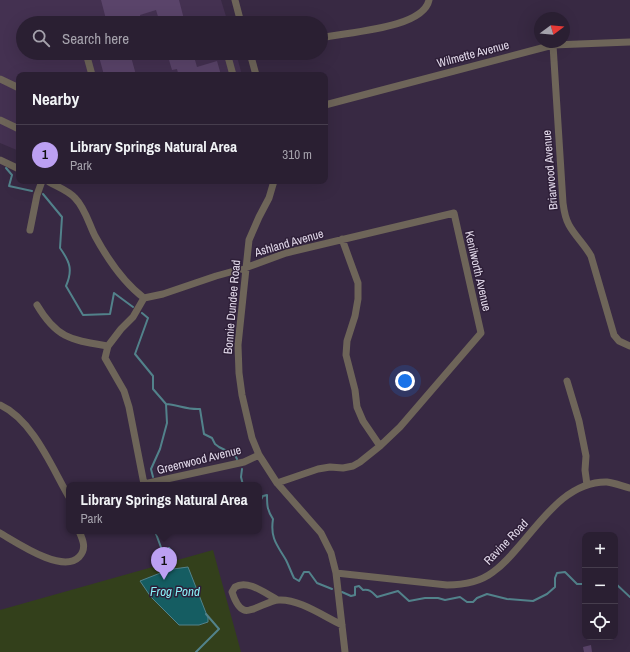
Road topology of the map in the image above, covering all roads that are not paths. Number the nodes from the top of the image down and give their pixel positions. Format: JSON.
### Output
{"nodes":[{"id":1,"x":235,"y":0,"type":"edge"},
{"id":2,"x":429,"y":0,"type":"edge"},
{"id":3,"x":239,"y":16,"type":"edge"},
{"id":4,"x":328,"y":37,"type":"edge"},
{"id":5,"x":630,"y":42,"type":"edge"},
{"id":6,"x":570,"y":44,"type":"edge"},
{"id":7,"x":542,"y":48,"type":"edge"},
{"id":8,"x":553,"y":48,"type":"edge"},
{"id":9,"x":88,"y":60,"type":"edge"},
{"id":10,"x":229,"y":60,"type":"edge"},
{"id":11,"x":253,"y":60,"type":"edge"},
{"id":12,"x":91,"y":72,"type":"edge"},
{"id":13,"x":232,"y":72,"type":"edge"},
{"id":14,"x":255,"y":72,"type":"edge"},
{"id":15,"x":0,"y":79,"type":"edge"},
{"id":16,"x":16,"y":87,"type":"edge"},
{"id":17,"x":328,"y":104,"type":"edge"},
{"id":18,"x":0,"y":120,"type":"edge"},
{"id":19,"x":16,"y":128,"type":"edge"},
{"id":20,"x":0,"y":160,"type":"edge"},
{"id":21,"x":16,"y":168,"type":"edge"},
{"id":22,"x":46,"y":184,"type":"edge"},
{"id":23,"x":54,"y":184,"type":"edge"},
{"id":24,"x":273,"y":184,"type":"edge"},
{"id":25,"x":454,"y":214,"type":"joint"},
{"id":26,"x":30,"y":230,"type":"dead end"},
{"id":27,"x":342,"y":239,"type":"junction"},
{"id":28,"x":245,"y":268,"type":"junction"},
{"id":29,"x":144,"y":298,"type":"junction"},
{"id":30,"x":37,"y":305,"type":"dead end"},
{"id":31,"x":108,"y":346,"type":"junction"},
{"id":32,"x":630,"y":346,"type":"edge"},
{"id":33,"x":567,"y":381,"type":"dead end"},
{"id":34,"x":0,"y":405,"type":"edge"},
{"id":35,"x":380,"y":446,"type":"junction"},
{"id":36,"x":259,"y":455,"type":"junction"},
{"id":37,"x":144,"y":482,"type":"edge"},
{"id":38,"x":157,"y":482,"type":"edge"},
{"id":39,"x":277,"y":483,"type":"junction"},
{"id":40,"x":587,"y":485,"type":"junction"},
{"id":41,"x":630,"y":488,"type":"edge"},
{"id":42,"x":66,"y":492,"type":"edge"},
{"id":43,"x":0,"y":533,"type":"edge"},
{"id":44,"x":80,"y":534,"type":"edge"},
{"id":45,"x":336,"y":573,"type":"junction"},
{"id":46,"x":278,"y":600,"type":"junction"},
{"id":47,"x":342,"y":625,"type":"junction"},
{"id":48,"x":345,"y":652,"type":"edge"}],
"edges":[{"from":1,"to":3,"type":"street"},
{"from":2,"to":4,"type":"street"},
{"from":5,"to":6,"type":"street","name":"Wilmette Avenue"},
{"from":7,"to":17,"type":"street","name":"Wilmette Avenue"},
{"from":8,"to":32,"type":"street","name":"Briarwood Avenue"},
{"from":9,"to":12,"type":"street"},
{"from":10,"to":13,"type":"street"},
{"from":11,"to":14,"type":"street"},
{"from":15,"to":16,"type":"street"},
{"from":18,"to":19,"type":"street"},
{"from":20,"to":21,"type":"street"},
{"from":22,"to":26,"type":"street"},
{"from":23,"to":29,"type":"street"},
{"from":24,"to":28,"type":"street","name":"Bonnie Dundee Road"},
{"from":25,"to":27,"type":"street","name":"Ashland Avenue"},
{"from":25,"to":35,"type":"street","name":"Kenilworth Avenue"},
{"from":27,"to":28,"type":"street","name":"Ashland Avenue"},
{"from":27,"to":35,"type":"street"},
{"from":28,"to":29,"type":"street","name":"Ashland Avenue"},
{"from":28,"to":36,"type":"street","name":"Bonnie Dundee Road"},
{"from":29,"to":31,"type":"street"},
{"from":30,"to":31,"type":"street"},
{"from":31,"to":37,"type":"street"},
{"from":33,"to":40,"type":"street"},
{"from":34,"to":42,"type":"street"},
{"from":35,"to":39,"type":"street"},
{"from":36,"to":38,"type":"street","name":"Greenwood Avenue"},
{"from":36,"to":39,"type":"street","name":"Bonnie Dundee Road"},
{"from":39,"to":45,"type":"street","name":"Bonnie Dundee Road"},
{"from":40,"to":41,"type":"street","name":"Ravine Road"},
{"from":40,"to":45,"type":"street","name":"Ravine Road"},
{"from":43,"to":44,"type":"street"},
{"from":45,"to":47,"type":"street","name":"Bonnie Dundee Road"},
{"from":46,"to":46,"type":"street"},
{"from":46,"to":47,"type":"street"},
{"from":47,"to":48,"type":"street","name":"Bonnie Dundee Road"}]}
